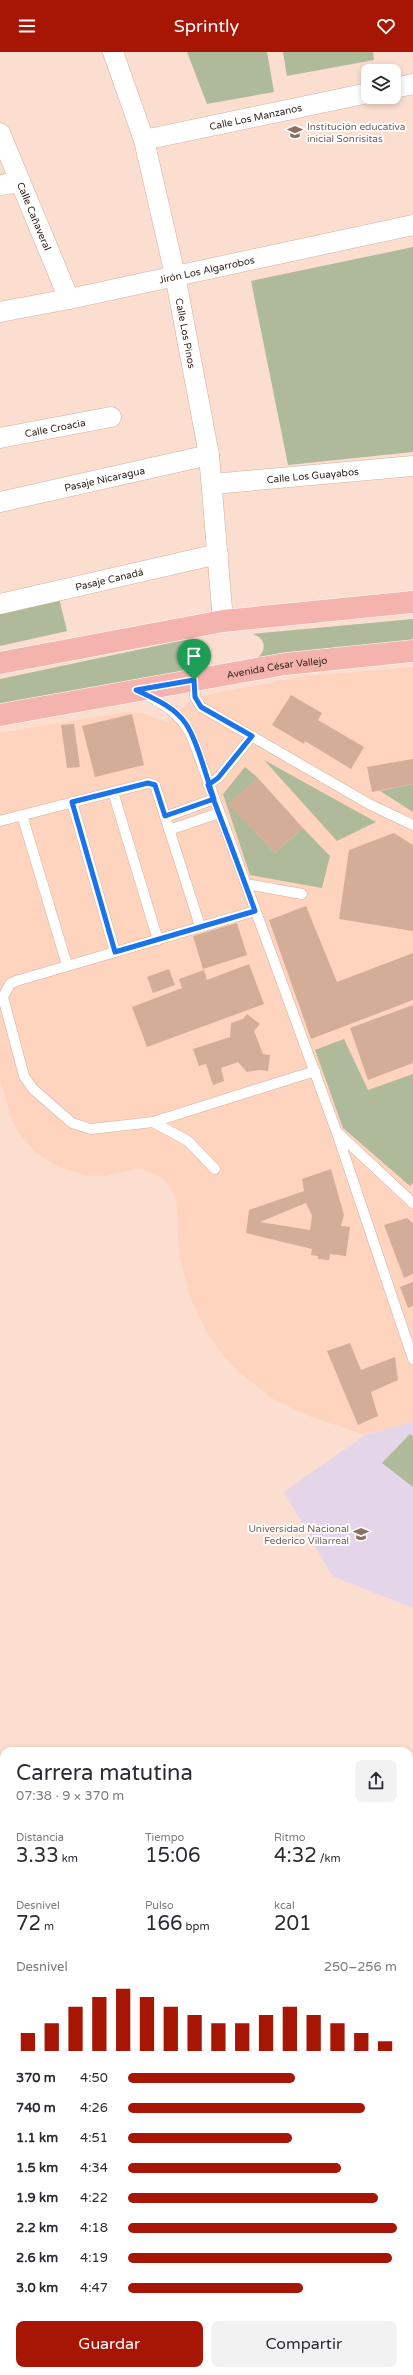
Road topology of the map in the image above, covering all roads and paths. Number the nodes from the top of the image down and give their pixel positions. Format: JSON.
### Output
{"nodes":[{"id":1,"x":113,"y":52,"type":"edge"},
{"id":2,"x":413,"y":84,"type":"edge"},
{"id":3,"x":401,"y":87,"type":"edge"},
{"id":4,"x":361,"y":94,"type":"edge"},
{"id":5,"x":0,"y":133,"type":"edge"},
{"id":6,"x":144,"y":140,"type":"junction"},
{"id":7,"x":10,"y":184,"type":"edge"},
{"id":8,"x":413,"y":224,"type":"edge"},
{"id":9,"x":175,"y":275,"type":"junction"},
{"id":10,"x":69,"y":299,"type":"junction"},
{"id":11,"x":0,"y":312,"type":"edge"},
{"id":12,"x":110,"y":417,"type":"dead end"},
{"id":13,"x":0,"y":438,"type":"edge"},
{"id":14,"x":209,"y":455,"type":"junction"},
{"id":15,"x":413,"y":466,"type":"edge"},
{"id":16,"x":213,"y":484,"type":"junction"},
{"id":17,"x":0,"y":502,"type":"edge"},
{"id":18,"x":218,"y":554,"type":"junction"},
{"id":19,"x":413,"y":602,"type":"edge"},
{"id":20,"x":0,"y":604,"type":"edge"},
{"id":21,"x":223,"y":621,"type":"junction"},
{"id":22,"x":413,"y":651,"type":"edge"},
{"id":23,"x":0,"y":663,"type":"edge"},
{"id":24,"x":194,"y":680,"type":"junction"},
{"id":25,"x":136,"y":690,"type":"junction"},
{"id":26,"x":0,"y":715,"type":"edge"},
{"id":27,"x":252,"y":736,"type":"junction"},
{"id":28,"x":208,"y":785,"type":"junction"},
{"id":29,"x":113,"y":792,"type":"junction"},
{"id":30,"x":214,"y":799,"type":"junction"},
{"id":31,"x":72,"y":802,"type":"junction"},
{"id":32,"x":219,"y":813,"type":"junction"},
{"id":33,"x":22,"y":815,"type":"junction"},
{"id":34,"x":165,"y":816,"type":"junction"},
{"id":35,"x":0,"y":821,"type":"edge"},
{"id":36,"x":413,"y":825,"type":"edge"},
{"id":37,"x":169,"y":830,"type":"junction"},
{"id":38,"x":246,"y":884,"type":"junction"},
{"id":39,"x":302,"y":894,"type":"dead end"},
{"id":40,"x":255,"y":911,"type":"junction"},
{"id":41,"x":200,"y":926,"type":"junction"},
{"id":42,"x":158,"y":940,"type":"junction"},
{"id":43,"x":115,"y":952,"type":"junction"},
{"id":44,"x":67,"y":966,"type":"junction"},
{"id":45,"x":3,"y":986,"type":"edge"},
{"id":46,"x":314,"y":1071,"type":"junction"},
{"id":47,"x":153,"y":1122,"type":"junction"},
{"id":48,"x":338,"y":1133,"type":"junction"},
{"id":49,"x":215,"y":1169,"type":"dead end"},
{"id":50,"x":413,"y":1203,"type":"edge"},
{"id":51,"x":413,"y":1359,"type":"edge"}],
"edges":[{"from":1,"to":6,"type":"street","name":"Calle Los Pinos"},
{"from":2,"to":3,"type":"street"},
{"from":4,"to":6,"type":"street","name":"Calle Los Manzanos"},
{"from":5,"to":7,"type":"street","name":"Calle Cañaveral"},
{"from":6,"to":9,"type":"street","name":"Calle Los Pinos"},
{"from":7,"to":10,"type":"street","name":"Calle Cañaveral"},
{"from":8,"to":9,"type":"street","name":"Jirón Los Algarrobos"},
{"from":9,"to":10,"type":"street","name":"Jirón Los Algarrobos"},
{"from":9,"to":14,"type":"street","name":"Calle Los Pinos"},
{"from":10,"to":11,"type":"street","name":"Jirón Los Algarrobos"},
{"from":12,"to":13,"type":"street","name":"Calle Croacia"},
{"from":14,"to":16,"type":"street","name":"Calle Los Pinos"},
{"from":14,"to":17,"type":"street","name":"Pasaje Nicaragua"},
{"from":15,"to":16,"type":"street","name":"Calle Los Guayabos"},
{"from":16,"to":18,"type":"street","name":"Calle Los Pinos"},
{"from":18,"to":20,"type":"street","name":"Pasaje Canadá"},
{"from":18,"to":21,"type":"street","name":"Calle Los Pinos"},
{"from":19,"to":21,"type":"main road"},
{"from":21,"to":23,"type":"main road"},
{"from":22,"to":24,"type":"main road","name":"Avenida César Vallejo"},
{"from":24,"to":25,"type":"main road","name":"Avenida César Vallejo"},
{"from":24,"to":27,"type":"lane"},
{"from":25,"to":26,"type":"main road","name":"Avenida César Vallejo"},
{"from":25,"to":28,"type":"lane"},
{"from":27,"to":28,"type":"lane"},
{"from":27,"to":36,"type":"lane"},
{"from":28,"to":30,"type":"lane"},
{"from":29,"to":31,"type":"lane"},
{"from":29,"to":34,"type":"lane"},
{"from":29,"to":42,"type":"lane"},
{"from":30,"to":32,"type":"lane"},
{"from":30,"to":34,"type":"lane"},
{"from":31,"to":33,"type":"lane"},
{"from":31,"to":43,"type":"lane"},
{"from":32,"to":37,"type":"lane"},
{"from":32,"to":38,"type":"lane"},
{"from":33,"to":35,"type":"lane"},
{"from":33,"to":44,"type":"lane"},
{"from":34,"to":37,"type":"lane"},
{"from":37,"to":41,"type":"lane"},
{"from":38,"to":39,"type":"lane"},
{"from":38,"to":40,"type":"lane"},
{"from":40,"to":41,"type":"lane"},
{"from":40,"to":46,"type":"lane"},
{"from":41,"to":42,"type":"lane"},
{"from":42,"to":43,"type":"lane"},
{"from":43,"to":44,"type":"lane"},
{"from":44,"to":45,"type":"lane"},
{"from":45,"to":47,"type":"lane"},
{"from":46,"to":47,"type":"lane"},
{"from":46,"to":48,"type":"lane"},
{"from":47,"to":49,"type":"lane"},
{"from":48,"to":50,"type":"lane"},
{"from":48,"to":51,"type":"lane"}]}
